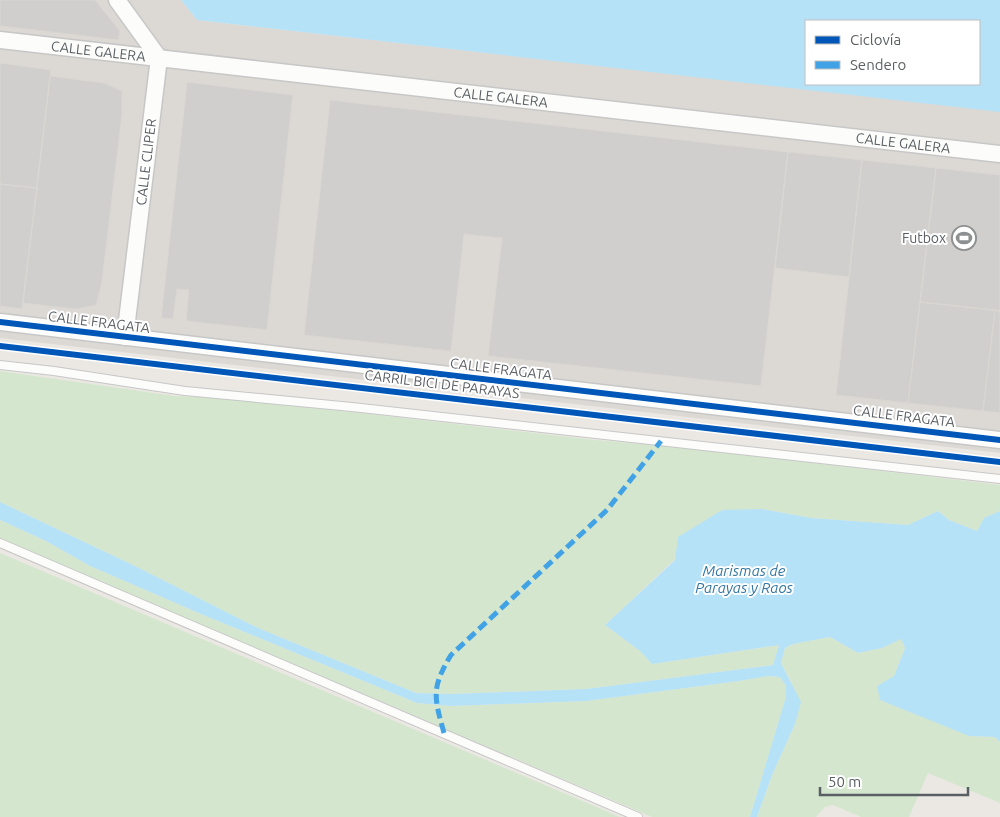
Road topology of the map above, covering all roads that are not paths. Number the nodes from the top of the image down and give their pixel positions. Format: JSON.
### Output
{"nodes":[{"id":1,"x":117,"y":0,"type":"edge"},
{"id":2,"x":0,"y":40,"type":"edge"},
{"id":3,"x":159,"y":58,"type":"junction"},
{"id":4,"x":1000,"y":154,"type":"edge"},
{"id":5,"x":0,"y":322,"type":"edge"},
{"id":6,"x":125,"y":337,"type":"junction"},
{"id":7,"x":0,"y":365,"type":"edge"},
{"id":8,"x":1000,"y":440,"type":"edge"},
{"id":9,"x":1000,"y":479,"type":"edge"},
{"id":10,"x":0,"y":543,"type":"edge"},
{"id":11,"x":638,"y":817,"type":"edge"}],
"edges":[{"from":1,"to":3,"type":"street"},
{"from":2,"to":3,"type":"street","name":"CALLE GALERA"},
{"from":3,"to":4,"type":"street","name":"CALLE GALERA"},
{"from":3,"to":6,"type":"street","name":"CALLE CLIPER"},
{"from":5,"to":6,"type":"street","name":"CALLE FRAGATA"},
{"from":6,"to":8,"type":"street","name":"CALLE FRAGATA"},
{"from":7,"to":9,"type":"lane"},
{"from":10,"to":11,"type":"lane"}]}
